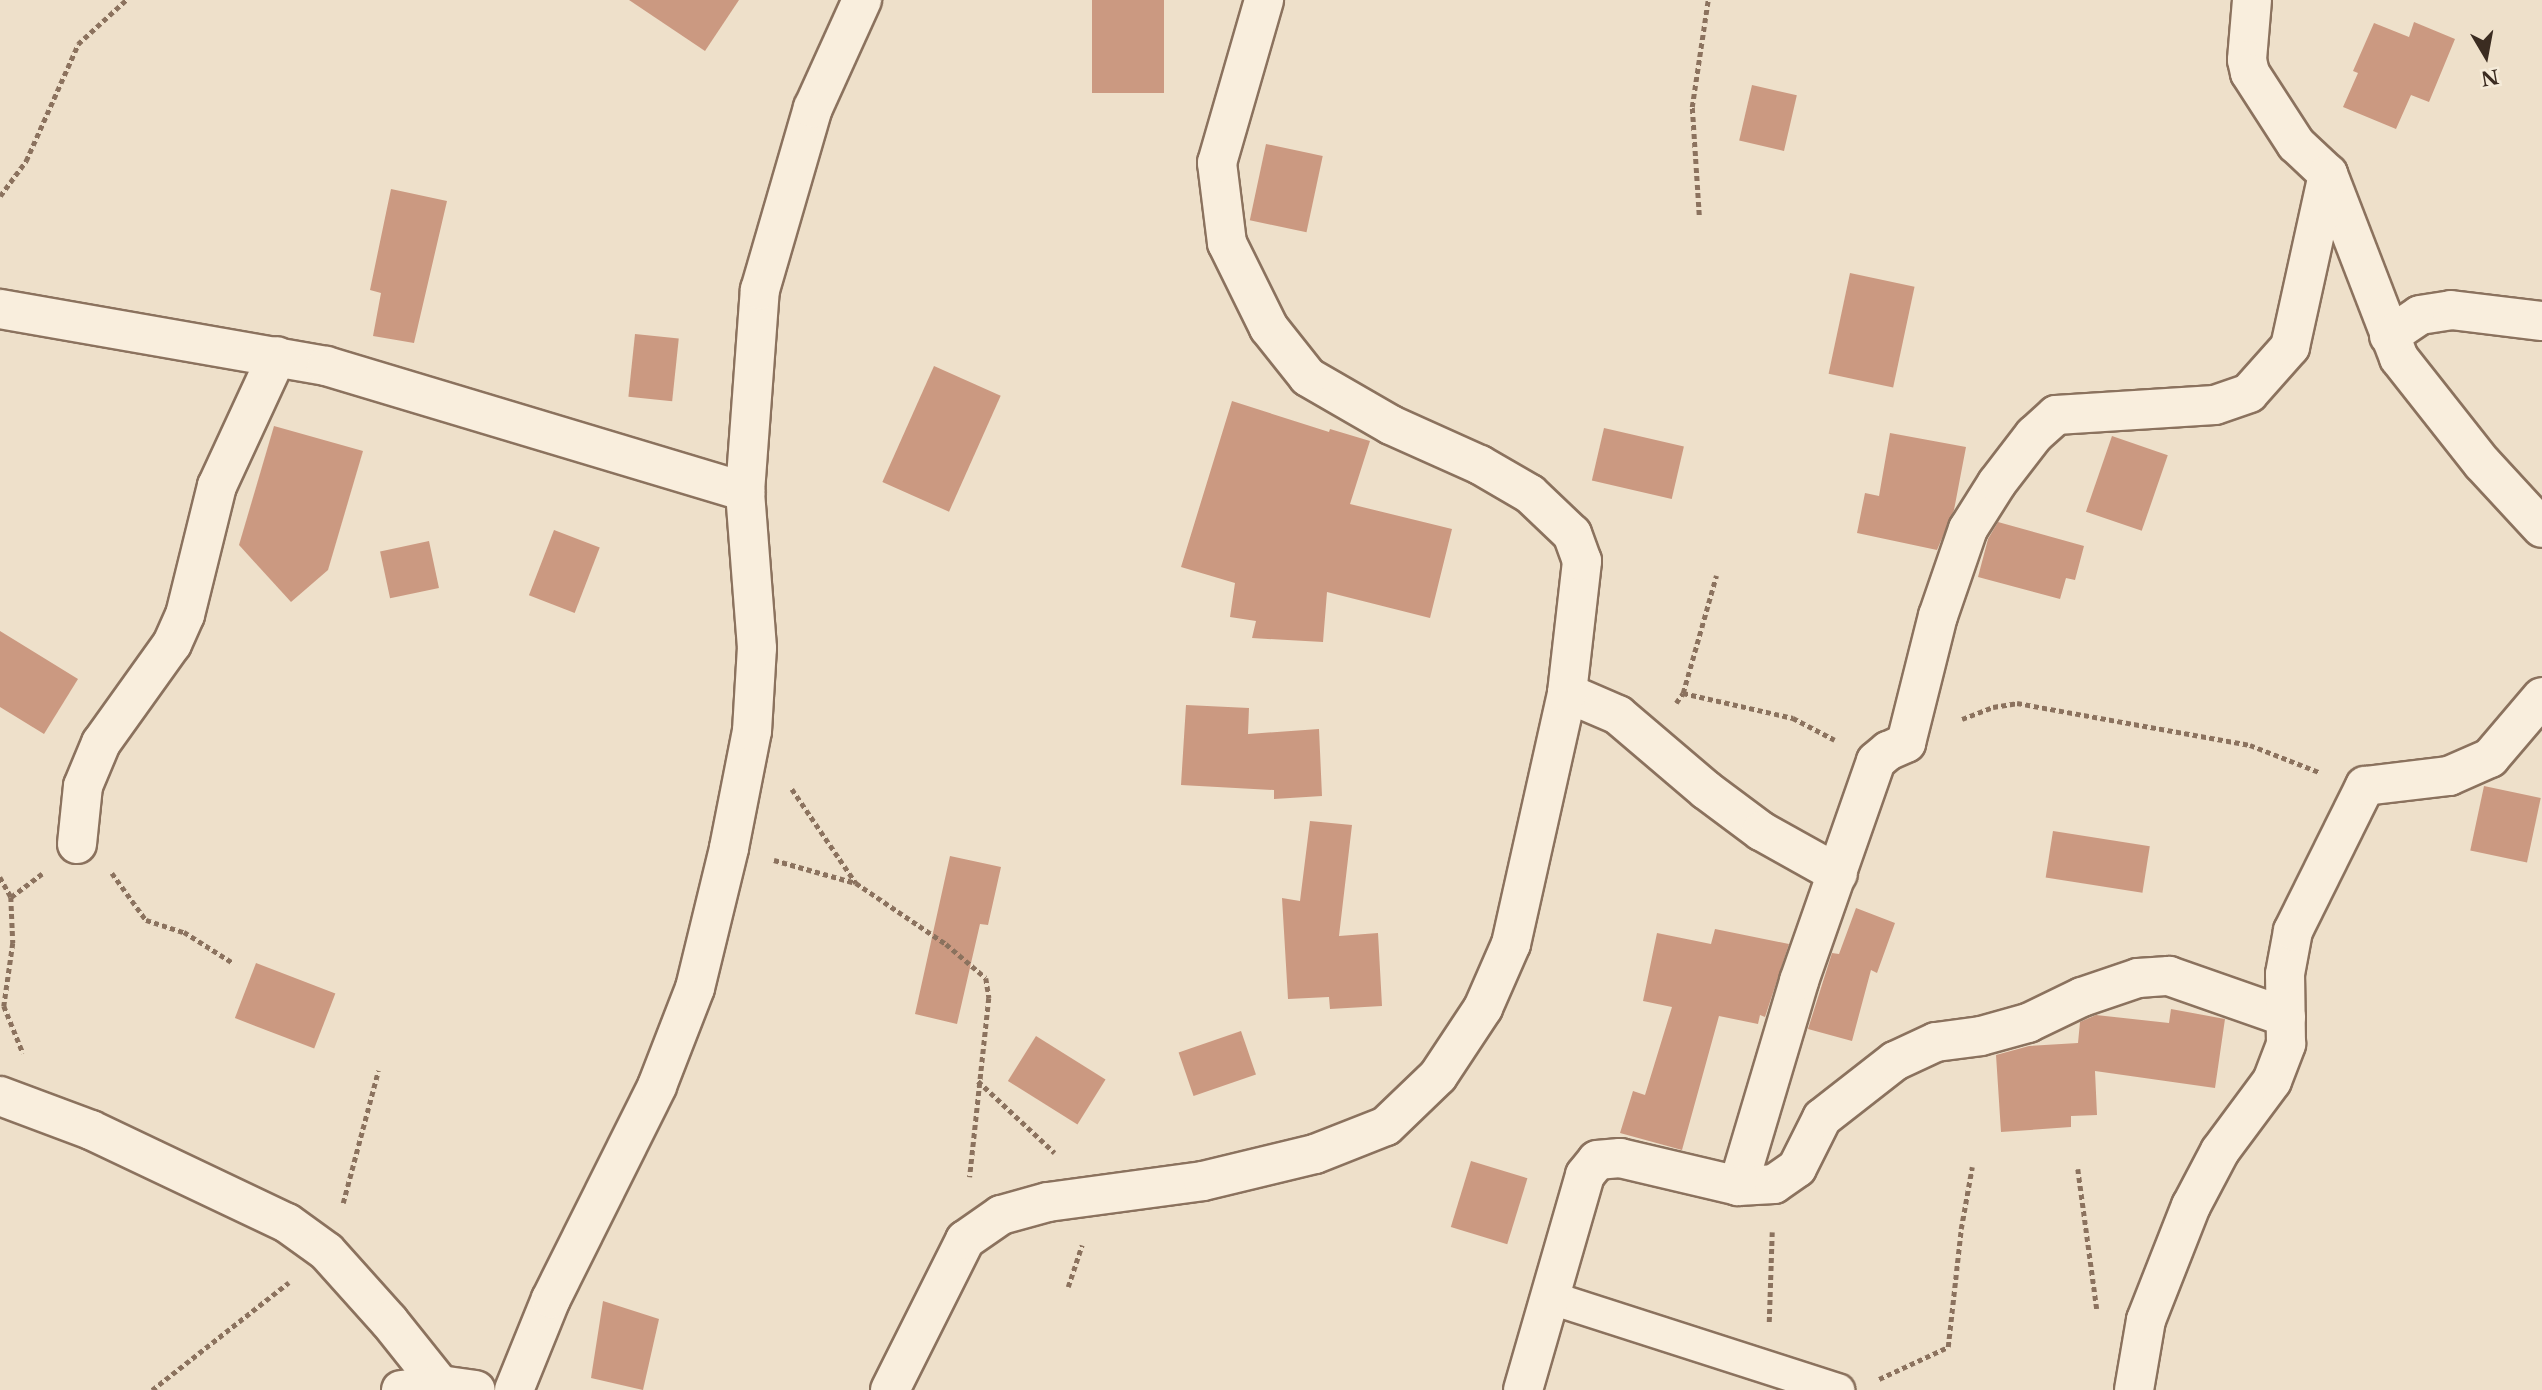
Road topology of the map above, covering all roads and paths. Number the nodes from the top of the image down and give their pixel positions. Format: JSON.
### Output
{"nodes":[{"id":1,"x":126,"y":0,"type":"edge"},
{"id":2,"x":862,"y":0,"type":"edge"},
{"id":3,"x":1264,"y":0,"type":"edge"},
{"id":4,"x":1708,"y":0,"type":"edge"},
{"id":5,"x":2252,"y":0,"type":"edge"},
{"id":6,"x":2328,"y":174,"type":"junction"},
{"id":7,"x":0,"y":196,"type":"edge"},
{"id":8,"x":1699,"y":215,"type":"dead end"},
{"id":9,"x":0,"y":309,"type":"edge"},
{"id":10,"x":2542,"y":321,"type":"edge"},
{"id":11,"x":2389,"y":336,"type":"junction"},
{"id":12,"x":277,"y":356,"type":"junction"},
{"id":13,"x":745,"y":492,"type":"junction"},
{"id":14,"x":2542,"y":528,"type":"edge"},
{"id":15,"x":1716,"y":576,"type":"dead end"},
{"id":16,"x":1567,"y":693,"type":"junction"},
{"id":17,"x":1683,"y":694,"type":"junction"},
{"id":18,"x":2542,"y":697,"type":"edge"},
{"id":19,"x":1993,"y":707,"type":"dead end"},
{"id":20,"x":752,"y":731,"type":"junction"},
{"id":21,"x":1649,"y":742,"type":"junction"},
{"id":22,"x":1876,"y":761,"type":"junction"},
{"id":23,"x":2365,"y":786,"type":"junction"},
{"id":24,"x":76,"y":844,"type":"junction"},
{"id":25,"x":729,"y":848,"type":"junction"},
{"id":26,"x":1838,"y":874,"type":"junction"},
{"id":27,"x":0,"y":877,"type":"edge"},
{"id":28,"x":856,"y":883,"type":"junction"},
{"id":29,"x":12,"y":897,"type":"junction"},
{"id":30,"x":233,"y":963,"type":"dead end"},
{"id":31,"x":2286,"y":1017,"type":"junction"},
{"id":32,"x":29,"y":1059,"type":"dead end"},
{"id":33,"x":378,"y":1071,"type":"dead end"},
{"id":34,"x":0,"y":1096,"type":"edge"},
{"id":35,"x":1972,"y":1167,"type":"dead end"},
{"id":36,"x":2078,"y":1169,"type":"dead end"},
{"id":37,"x":1756,"y":1185,"type":"junction"},
{"id":38,"x":965,"y":1240,"type":"junction"},
{"id":39,"x":327,"y":1252,"type":"junction"},
{"id":40,"x":1548,"y":1297,"type":"junction"},
{"id":41,"x":1768,"y":1368,"type":"junction"},
{"id":42,"x":2134,"y":1385,"type":"edge"},
{"id":43,"x":1853,"y":1387,"type":"edge"},
{"id":44,"x":458,"y":1388,"type":"edge"},
{"id":45,"x":152,"y":1390,"type":"edge"},
{"id":46,"x":401,"y":1390,"type":"edge"},
{"id":47,"x":514,"y":1390,"type":"edge"},
{"id":48,"x":890,"y":1390,"type":"edge"},
{"id":49,"x":1523,"y":1390,"type":"edge"}],
"edges":[{"from":1,"to":7,"type":"path"},
{"from":2,"to":13,"type":"street"},
{"from":3,"to":16,"type":"street"},
{"from":4,"to":8,"type":"path"},
{"from":5,"to":6,"type":"street"},
{"from":6,"to":11,"type":"street"},
{"from":6,"to":22,"type":"street"},
{"from":9,"to":12,"type":"street"},
{"from":10,"to":11,"type":"street"},
{"from":11,"to":14,"type":"street"},
{"from":12,"to":13,"type":"street"},
{"from":12,"to":24,"type":"street"},
{"from":13,"to":20,"type":"street"},
{"from":15,"to":17,"type":"path"},
{"from":16,"to":21,"type":"street"},
{"from":16,"to":38,"type":"street"},
{"from":17,"to":21,"type":"path"},
{"from":17,"to":22,"type":"path"},
{"from":18,"to":23,"type":"street"},
{"from":19,"to":23,"type":"path"},
{"from":20,"to":25,"type":"street"},
{"from":20,"to":28,"type":"path"},
{"from":21,"to":26,"type":"street"},
{"from":22,"to":26,"type":"street"},
{"from":23,"to":31,"type":"street"},
{"from":24,"to":29,"type":"path"},
{"from":24,"to":30,"type":"path"},
{"from":25,"to":28,"type":"path"},
{"from":25,"to":47,"type":"street"},
{"from":26,"to":37,"type":"street"},
{"from":27,"to":29,"type":"path"},
{"from":28,"to":38,"type":"path"},
{"from":29,"to":32,"type":"path"},
{"from":31,"to":37,"type":"street"},
{"from":31,"to":42,"type":"street"},
{"from":33,"to":39,"type":"path"},
{"from":34,"to":39,"type":"street"},
{"from":35,"to":43,"type":"path"},
{"from":36,"to":42,"type":"path"},
{"from":37,"to":40,"type":"street"},
{"from":37,"to":41,"type":"path"},
{"from":38,"to":48,"type":"street"},
{"from":39,"to":44,"type":"street"},
{"from":39,"to":45,"type":"path"},
{"from":40,"to":41,"type":"lane"},
{"from":40,"to":49,"type":"street"},
{"from":41,"to":43,"type":"lane"},
{"from":44,"to":46,"type":"street"}]}
